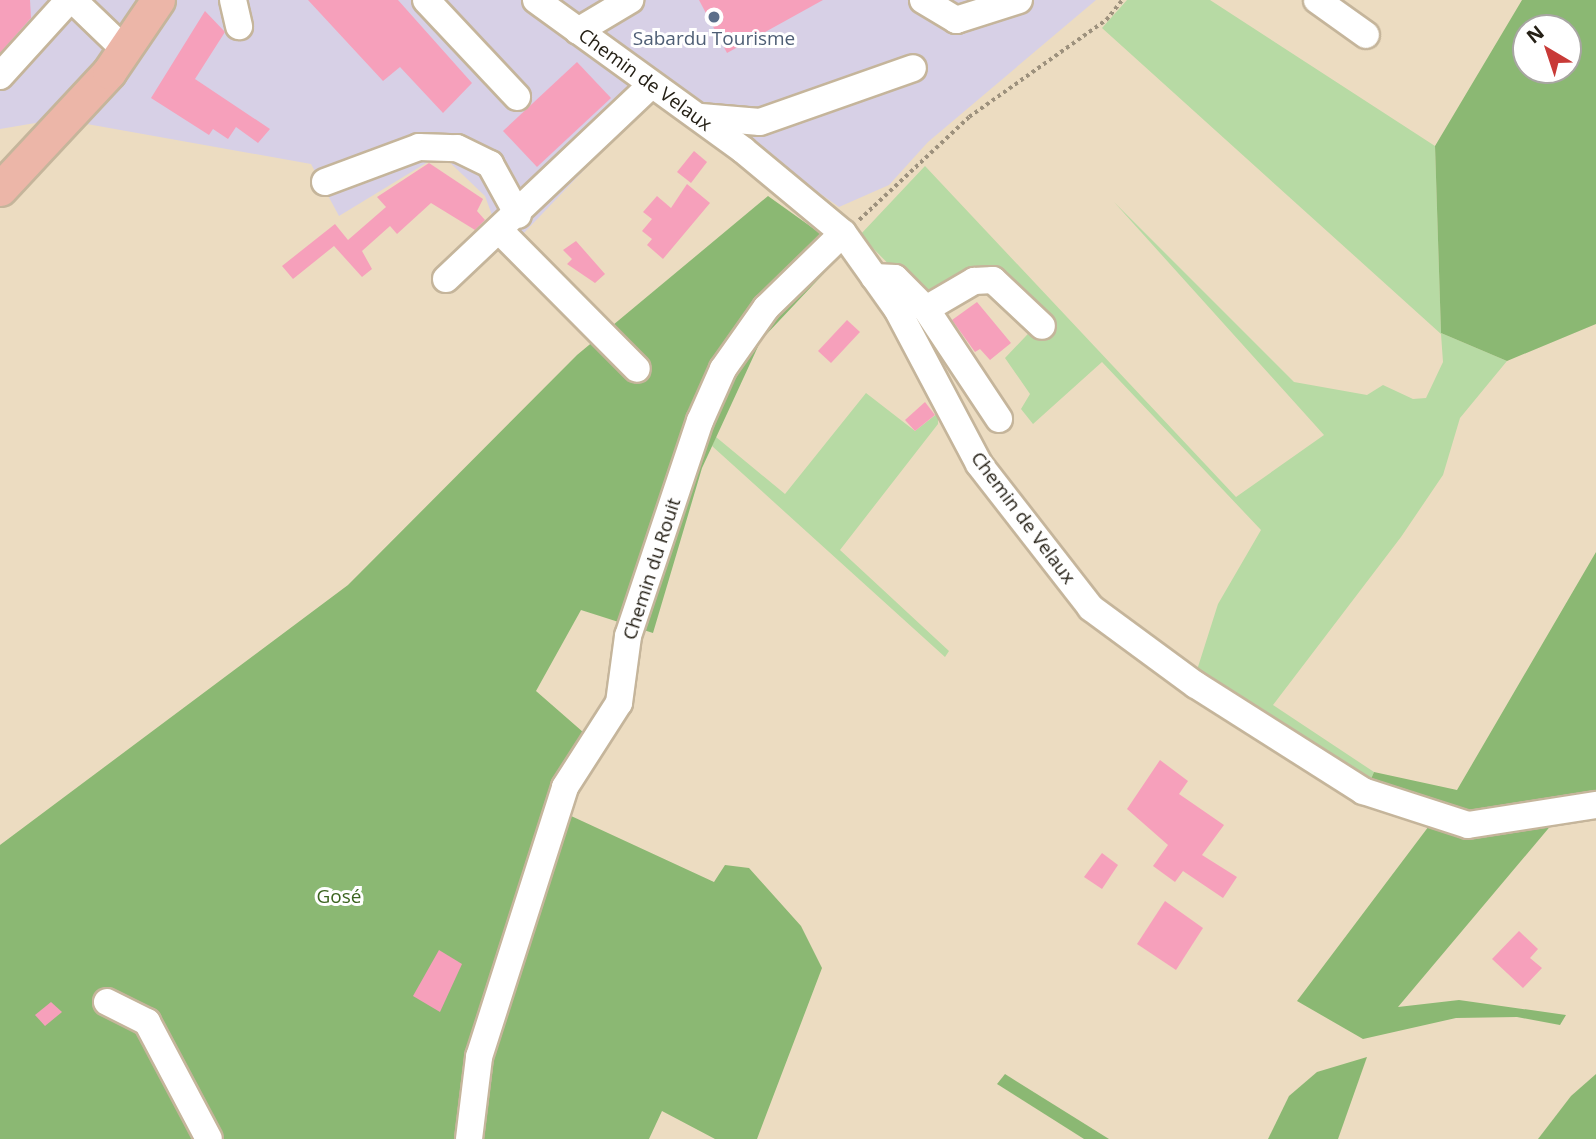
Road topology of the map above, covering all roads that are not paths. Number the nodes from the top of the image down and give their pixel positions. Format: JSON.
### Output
{"nodes":[{"id":1,"x":71,"y":0,"type":"edge"},
{"id":2,"x":140,"y":0,"type":"edge"},
{"id":3,"x":158,"y":0,"type":"edge"},
{"id":4,"x":233,"y":0,"type":"edge"},
{"id":5,"x":426,"y":0,"type":"edge"},
{"id":6,"x":536,"y":0,"type":"edge"},
{"id":7,"x":630,"y":0,"type":"edge"},
{"id":8,"x":923,"y":0,"type":"edge"},
{"id":9,"x":1019,"y":0,"type":"edge"},
{"id":10,"x":1317,"y":0,"type":"edge"},
{"id":11,"x":239,"y":26,"type":"dead end"},
{"id":12,"x":578,"y":31,"type":"junction"},
{"id":13,"x":1366,"y":35,"type":"dead end"},
{"id":14,"x":119,"y":45,"type":"junction"},
{"id":15,"x":913,"y":68,"type":"dead end"},
{"id":16,"x":0,"y":76,"type":"edge"},
{"id":17,"x":650,"y":86,"type":"junction"},
{"id":18,"x":517,"y":97,"type":"dead end"},
{"id":19,"x":696,"y":116,"type":"junction"},
{"id":20,"x":0,"y":166,"type":"edge"},
{"id":21,"x":325,"y":182,"type":"dead end"},
{"id":22,"x":0,"y":189,"type":"edge"},
{"id":23,"x":509,"y":223,"type":"junction"},
{"id":24,"x":843,"y":233,"type":"junction"},
{"id":25,"x":874,"y":277,"type":"junction"},
{"id":26,"x":446,"y":279,"type":"dead end"},
{"id":27,"x":926,"y":309,"type":"junction"},
{"id":28,"x":1042,"y":326,"type":"dead end"},
{"id":29,"x":637,"y":369,"type":"dead end"},
{"id":30,"x":999,"y":419,"type":"dead end"},
{"id":31,"x":1596,"y":805,"type":"edge"},
{"id":32,"x":107,"y":1002,"type":"dead end"},
{"id":33,"x":209,"y":1139,"type":"edge"},
{"id":34,"x":469,"y":1139,"type":"edge"}],
"edges":[{"from":1,"to":14,"type":"street"},
{"from":1,"to":16,"type":"street"},
{"from":2,"to":14,"type":"main road"},
{"from":3,"to":14,"type":"main road"},
{"from":4,"to":11,"type":"street"},
{"from":5,"to":18,"type":"street"},
{"from":6,"to":12,"type":"street","name":"Chemin de Velaux"},
{"from":7,"to":12,"type":"street"},
{"from":8,"to":9,"type":"street"},
{"from":10,"to":13,"type":"street"},
{"from":12,"to":17,"type":"street","name":"Chemin de Velaux"},
{"from":14,"to":20,"type":"main road"},
{"from":14,"to":22,"type":"main road"},
{"from":15,"to":19,"type":"street"},
{"from":17,"to":19,"type":"street","name":"Chemin de Velaux"},
{"from":17,"to":23,"type":"street"},
{"from":19,"to":24,"type":"street","name":"Chemin de Velaux"},
{"from":21,"to":23,"type":"street"},
{"from":23,"to":26,"type":"street"},
{"from":23,"to":29,"type":"street"},
{"from":24,"to":25,"type":"street","name":"Chemin de Velaux"},
{"from":24,"to":34,"type":"street","name":"Chemin du Rouit"},
{"from":25,"to":27,"type":"street"},
{"from":25,"to":31,"type":"street","name":"Chemin de Velaux"},
{"from":27,"to":28,"type":"street"},
{"from":27,"to":30,"type":"street"},
{"from":32,"to":33,"type":"street"}]}
